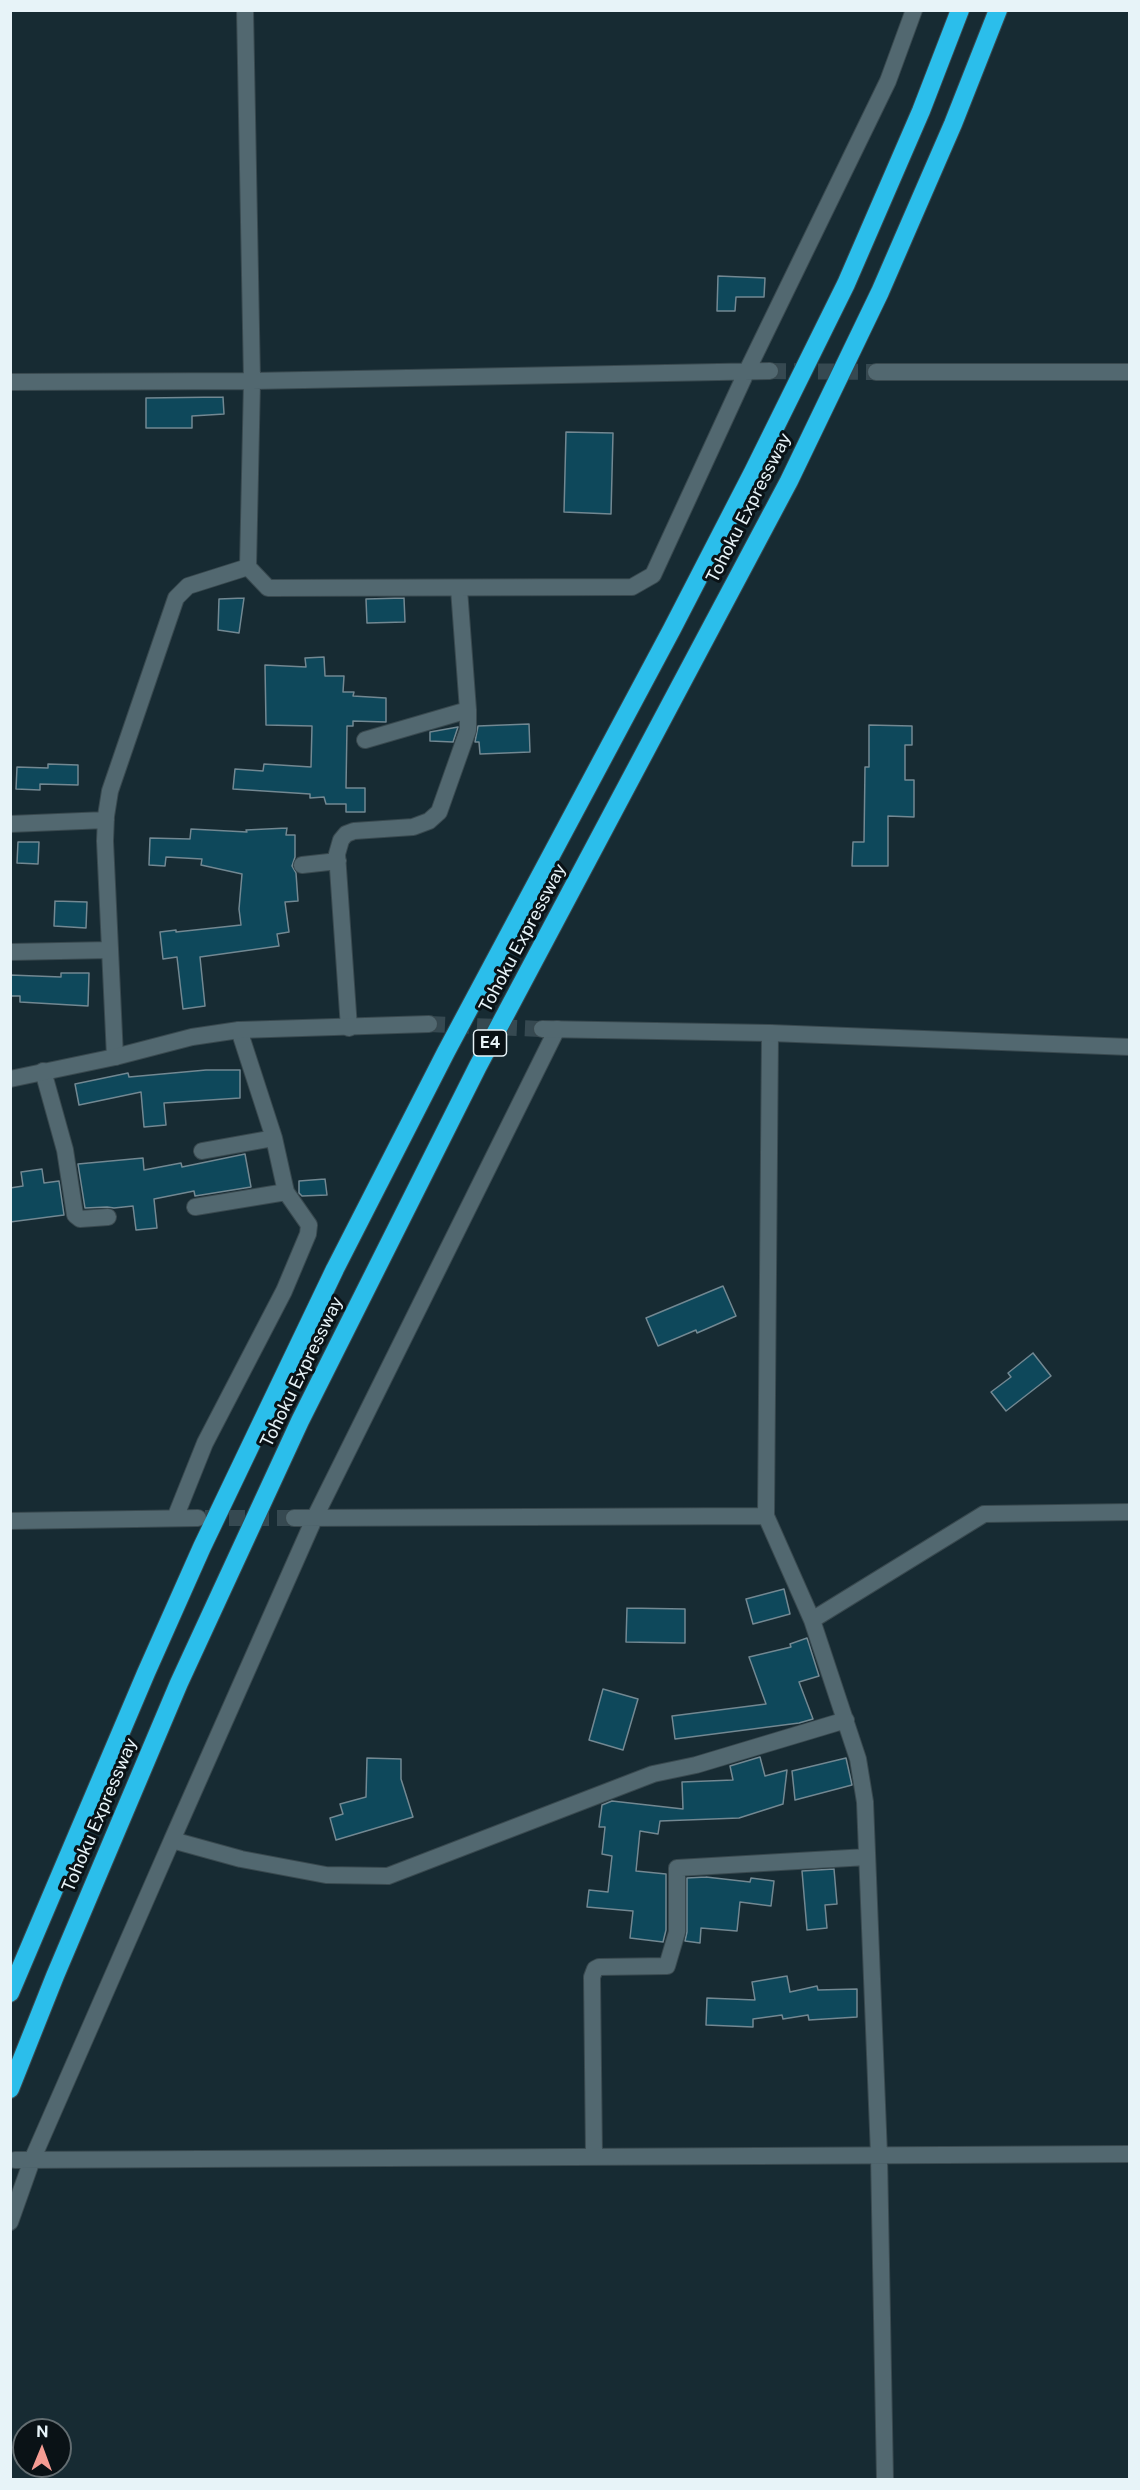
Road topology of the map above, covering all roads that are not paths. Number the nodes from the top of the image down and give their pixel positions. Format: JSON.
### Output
{"nodes":[{"id":1,"x":245,"y":10,"type":"edge"},
{"id":2,"x":914,"y":10,"type":"edge"},
{"id":3,"x":960,"y":10,"type":"edge"},
{"id":4,"x":998,"y":10,"type":"edge"},
{"id":5,"x":770,"y":371,"type":"tunnel mouth"},
{"id":6,"x":876,"y":372,"type":"tunnel mouth"},
{"id":7,"x":1130,"y":372,"type":"edge"},
{"id":8,"x":746,"y":373,"type":"junction"},
{"id":9,"x":252,"y":381,"type":"junction"},
{"id":10,"x":10,"y":382,"type":"edge"},
{"id":11,"x":248,"y":567,"type":"junction"},
{"id":12,"x":459,"y":589,"type":"junction"},
{"id":13,"x":468,"y":710,"type":"junction"},
{"id":14,"x":365,"y":740,"type":"dead end"},
{"id":15,"x":106,"y":820,"type":"junction"},
{"id":16,"x":10,"y":824,"type":"edge"},
{"id":17,"x":338,"y":861,"type":"junction"},
{"id":18,"x":302,"y":865,"type":"dead end"},
{"id":19,"x":110,"y":950,"type":"junction"},
{"id":20,"x":10,"y":952,"type":"edge"},
{"id":21,"x":429,"y":1024,"type":"tunnel mouth"},
{"id":22,"x":349,"y":1028,"type":"junction"},
{"id":23,"x":239,"y":1030,"type":"junction"},
{"id":24,"x":770,"y":1033,"type":"junction"},
{"id":25,"x":1130,"y":1047,"type":"edge"},
{"id":26,"x":115,"y":1057,"type":"junction"},
{"id":27,"x":43,"y":1071,"type":"junction"},
{"id":28,"x":10,"y":1079,"type":"edge"},
{"id":29,"x":274,"y":1138,"type":"junction"},
{"id":30,"x":202,"y":1151,"type":"dead end"},
{"id":31,"x":286,"y":1192,"type":"junction"},
{"id":32,"x":195,"y":1207,"type":"dead end"},
{"id":33,"x":108,"y":1218,"type":"dead end"},
{"id":34,"x":1130,"y":1512,"type":"edge"},
{"id":35,"x":766,"y":1516,"type":"junction"},
{"id":36,"x":315,"y":1517,"type":"junction"},
{"id":37,"x":175,"y":1518,"type":"junction"},
{"id":38,"x":198,"y":1518,"type":"tunnel mouth"},
{"id":39,"x":294,"y":1518,"type":"tunnel mouth"},
{"id":40,"x":10,"y":1521,"type":"edge"},
{"id":41,"x":812,"y":1620,"type":"junction"},
{"id":42,"x":846,"y":1720,"type":"junction"},
{"id":43,"x":172,"y":1840,"type":"junction"},
{"id":44,"x":867,"y":1857,"type":"junction"},
{"id":45,"x":10,"y":1993,"type":"edge"},
{"id":46,"x":10,"y":2089,"type":"edge"},
{"id":47,"x":1130,"y":2154,"type":"edge"},
{"id":48,"x":879,"y":2155,"type":"junction"},
{"id":49,"x":594,"y":2157,"type":"junction"},
{"id":50,"x":15,"y":2160,"type":"dead end"},
{"id":51,"x":32,"y":2160,"type":"junction"},
{"id":52,"x":10,"y":2222,"type":"edge"},
{"id":53,"x":885,"y":2480,"type":"edge"}],
"edges":[{"from":1,"to":9,"type":"street"},
{"from":2,"to":8,"type":"street"},
{"from":3,"to":45,"type":"highway","name":"Tohoku Expressway","number":"E4"},
{"from":4,"to":46,"type":"highway","name":"Tohoku Expressway","number":"E4"},
{"from":5,"to":8,"type":"street"},
{"from":6,"to":7,"type":"street"},
{"from":8,"to":9,"type":"street"},
{"from":8,"to":12,"type":"street"},
{"from":9,"to":10,"type":"street"},
{"from":9,"to":11,"type":"street"},
{"from":11,"to":12,"type":"street"},
{"from":11,"to":15,"type":"street"},
{"from":12,"to":13,"type":"street"},
{"from":13,"to":14,"type":"street"},
{"from":13,"to":17,"type":"street"},
{"from":15,"to":16,"type":"street"},
{"from":15,"to":19,"type":"street"},
{"from":17,"to":18,"type":"street"},
{"from":17,"to":22,"type":"street"},
{"from":19,"to":20,"type":"street"},
{"from":19,"to":26,"type":"street"},
{"from":21,"to":22,"type":"street"},
{"from":22,"to":23,"type":"street"},
{"from":23,"to":26,"type":"street"},
{"from":23,"to":29,"type":"street"},
{"from":24,"to":25,"type":"street"},
{"from":24,"to":35,"type":"street"},
{"from":24,"to":36,"type":"street"},
{"from":26,"to":27,"type":"street"},
{"from":27,"to":28,"type":"street"},
{"from":27,"to":33,"type":"street"},
{"from":29,"to":30,"type":"street"},
{"from":29,"to":31,"type":"street"},
{"from":31,"to":32,"type":"street"},
{"from":31,"to":37,"type":"street"},
{"from":34,"to":41,"type":"street"},
{"from":35,"to":36,"type":"street"},
{"from":35,"to":41,"type":"street"},
{"from":36,"to":39,"type":"street"},
{"from":36,"to":43,"type":"street"},
{"from":37,"to":38,"type":"street"},
{"from":37,"to":40,"type":"street"},
{"from":41,"to":42,"type":"street"},
{"from":42,"to":43,"type":"street"},
{"from":42,"to":44,"type":"street"},
{"from":43,"to":51,"type":"street"},
{"from":44,"to":48,"type":"street"},
{"from":44,"to":49,"type":"street"},
{"from":47,"to":48,"type":"street"},
{"from":48,"to":49,"type":"street"},
{"from":48,"to":53,"type":"street"},
{"from":49,"to":51,"type":"street"},
{"from":50,"to":51,"type":"street"},
{"from":51,"to":52,"type":"street"}]}
